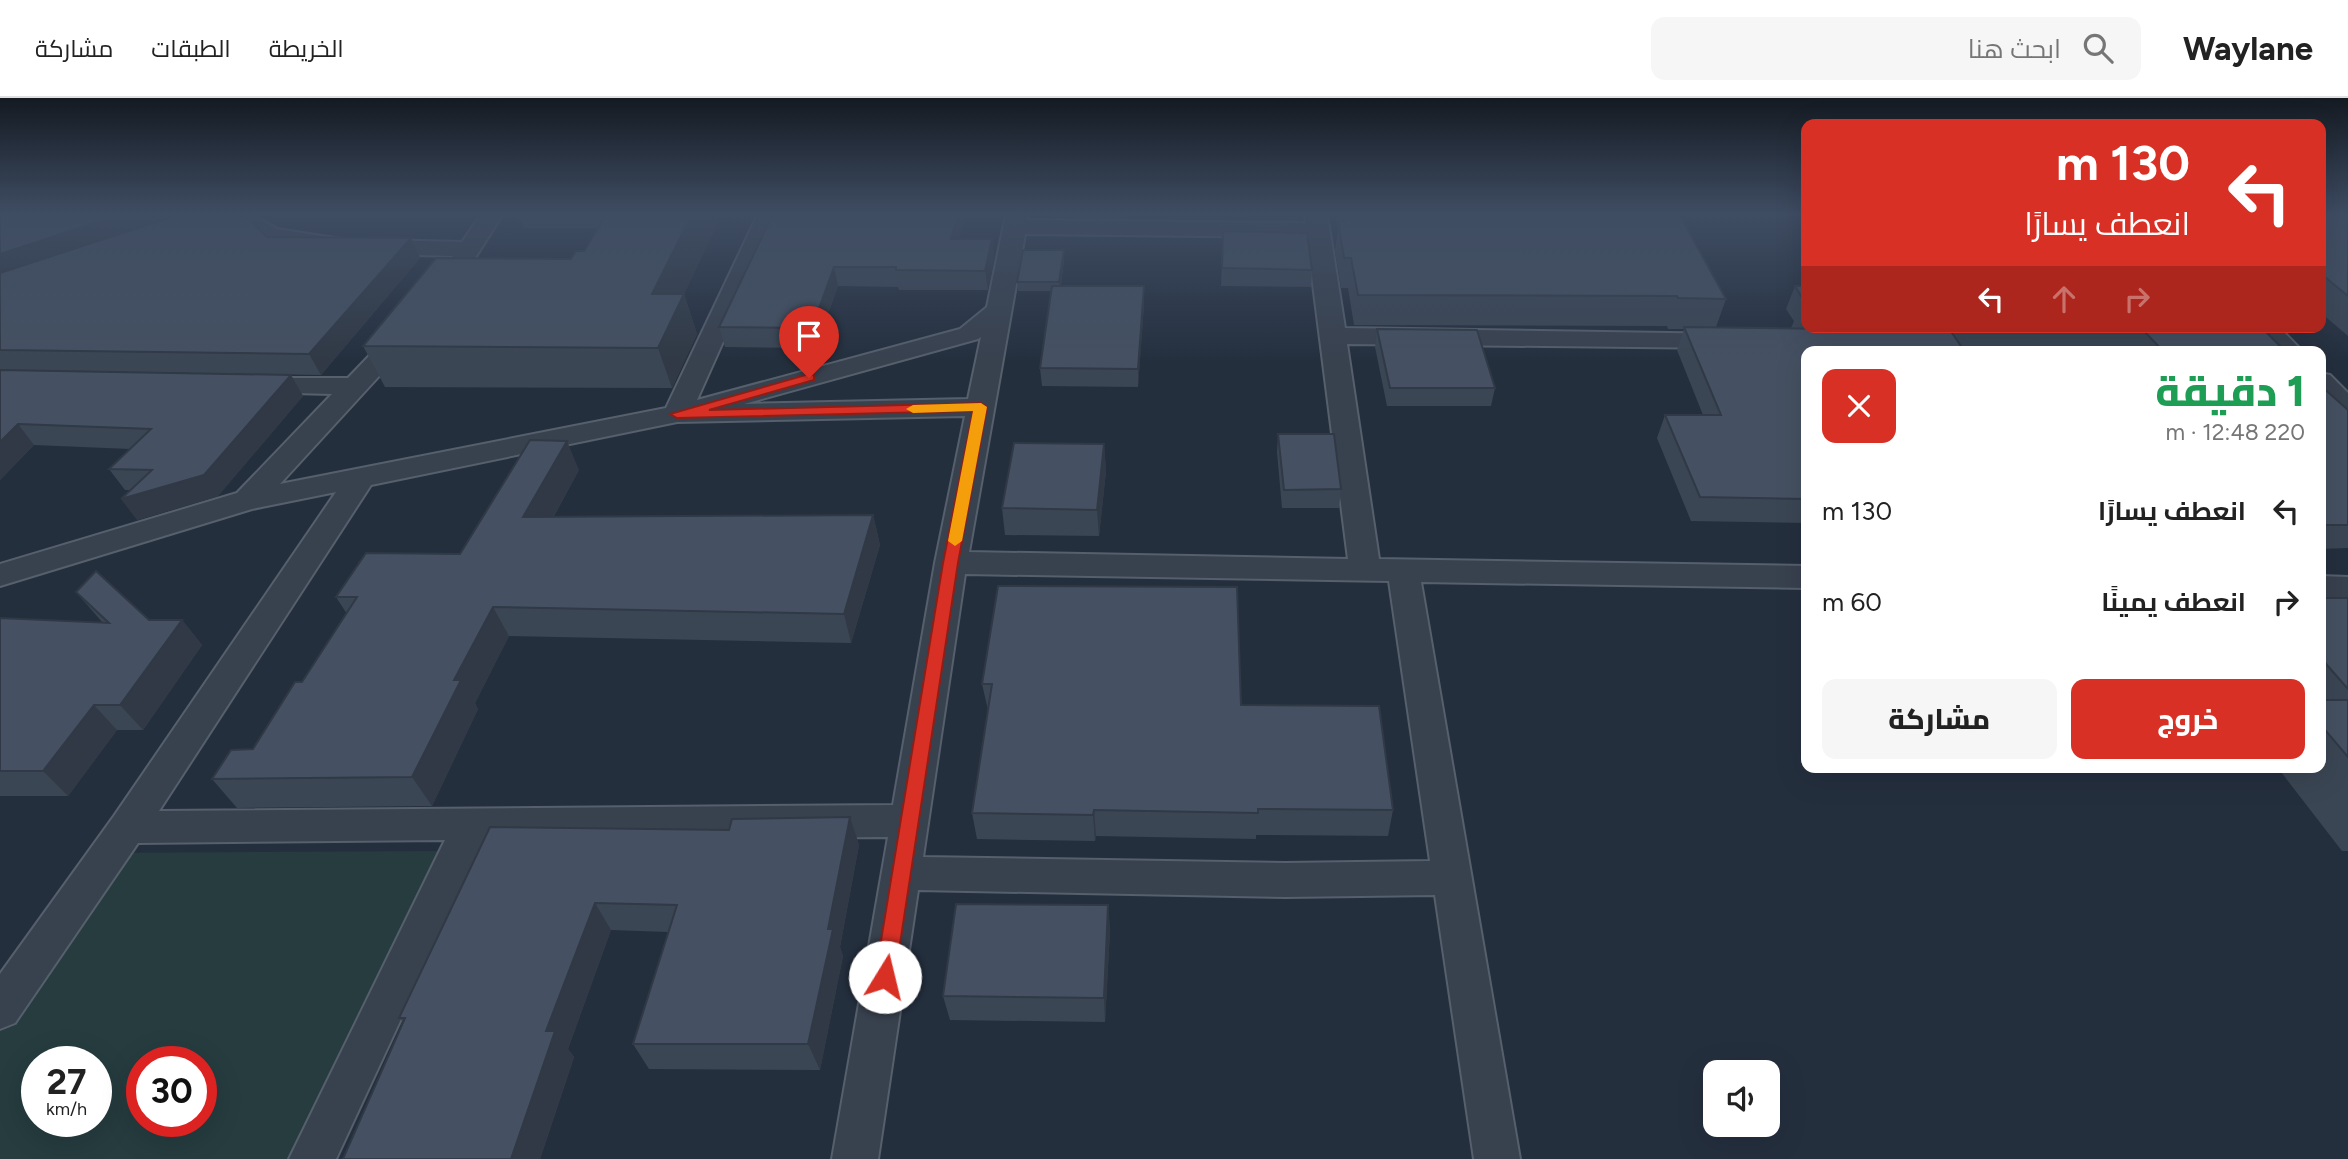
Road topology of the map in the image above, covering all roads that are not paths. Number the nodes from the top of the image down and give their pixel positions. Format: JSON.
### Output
{"nodes":[{"id":1,"x":460,"y":264,"type":"edge"},
{"id":2,"x":746,"y":264,"type":"edge"},
{"id":3,"x":1008,"y":264,"type":"edge"},
{"id":4,"x":1322,"y":264,"type":"edge"},
{"id":5,"x":999,"y":310,"type":"junction"},
{"id":6,"x":2270,"y":333,"type":"edge"},
{"id":7,"x":1332,"y":336,"type":"junction"},
{"id":8,"x":1754,"y":340,"type":"edge"},
{"id":9,"x":2284,"y":346,"type":"edge"},
{"id":10,"x":231,"y":384,"type":"edge"},
{"id":11,"x":353,"y":386,"type":"junction"},
{"id":12,"x":2326,"y":387,"type":"edge"},
{"id":13,"x":981,"y":407,"type":"junction"},
{"id":14,"x":2348,"y":408,"type":"edge"},
{"id":15,"x":677,"y":414,"type":"junction"},
{"id":16,"x":362,"y":475,"type":"junction"},
{"id":17,"x":248,"y":500,"type":"junction"},
{"id":18,"x":951,"y":563,"type":"junction"},
{"id":19,"x":1365,"y":569,"type":"junction"},
{"id":20,"x":1404,"y":569,"type":"junction"},
{"id":21,"x":0,"y":575,"type":"edge"},
{"id":22,"x":1801,"y":577,"type":"edge"},
{"id":23,"x":2326,"y":587,"type":"edge"},
{"id":24,"x":2348,"y":588,"type":"edge"},
{"id":25,"x":910,"y":821,"type":"junction"},
{"id":26,"x":472,"y":824,"type":"junction"},
{"id":27,"x":128,"y":827,"type":"junction"},
{"id":28,"x":902,"y":873,"type":"junction"},
{"id":29,"x":1451,"y":878,"type":"junction"},
{"id":30,"x":0,"y":1009,"type":"edge"},
{"id":31,"x":312,"y":1159,"type":"edge"},
{"id":32,"x":855,"y":1159,"type":"edge"},
{"id":33,"x":1497,"y":1159,"type":"edge"}],
"edges":[{"from":1,"to":11,"type":"street"},
{"from":2,"to":15,"type":"street"},
{"from":3,"to":5,"type":"street"},
{"from":4,"to":7,"type":"street"},
{"from":5,"to":13,"type":"street"},
{"from":5,"to":15,"type":"street"},
{"from":6,"to":9,"type":"street"},
{"from":7,"to":8,"type":"street"},
{"from":7,"to":19,"type":"street"},
{"from":10,"to":11,"type":"street"},
{"from":11,"to":17,"type":"street"},
{"from":12,"to":14,"type":"street"},
{"from":13,"to":15,"type":"street"},
{"from":13,"to":18,"type":"street"},
{"from":15,"to":16,"type":"street"},
{"from":16,"to":17,"type":"street"},
{"from":16,"to":27,"type":"street"},
{"from":17,"to":21,"type":"street"},
{"from":18,"to":19,"type":"street"},
{"from":18,"to":25,"type":"street"},
{"from":19,"to":20,"type":"street"},
{"from":20,"to":22,"type":"street"},
{"from":20,"to":29,"type":"street"},
{"from":23,"to":24,"type":"street"},
{"from":25,"to":26,"type":"street"},
{"from":25,"to":28,"type":"street"},
{"from":26,"to":27,"type":"street"},
{"from":26,"to":31,"type":"street"},
{"from":27,"to":30,"type":"street"},
{"from":28,"to":29,"type":"street"},
{"from":28,"to":32,"type":"street"},
{"from":29,"to":33,"type":"street"}]}
